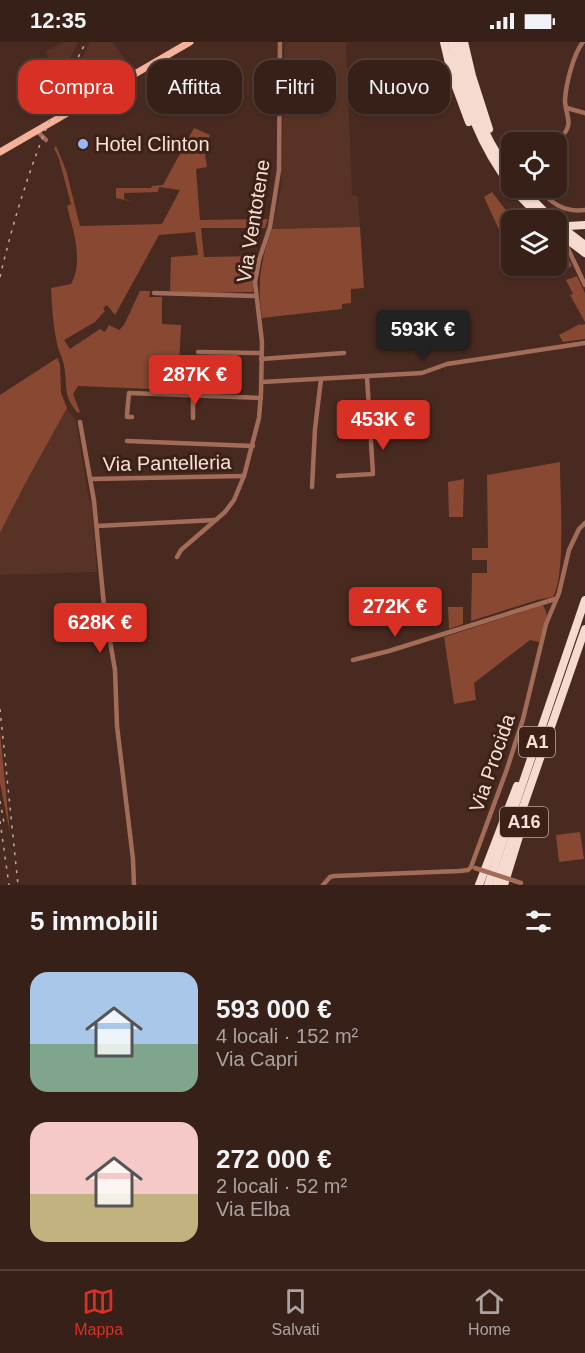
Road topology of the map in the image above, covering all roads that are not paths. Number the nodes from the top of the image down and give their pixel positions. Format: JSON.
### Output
{"nodes":[{"id":1,"x":190,"y":42,"type":"edge"},
{"id":2,"x":280,"y":42,"type":"edge"},
{"id":3,"x":444,"y":42,"type":"edge"},
{"id":4,"x":452,"y":42,"type":"edge"},
{"id":5,"x":458,"y":42,"type":"edge"},
{"id":6,"x":464,"y":42,"type":"edge"},
{"id":7,"x":583,"y":42,"type":"edge"},
{"id":8,"x":567,"y":108,"type":"junction"},
{"id":9,"x":585,"y":112,"type":"edge"},
{"id":10,"x":36,"y":130,"type":"junction"},
{"id":11,"x":566,"y":132,"type":"edge"},
{"id":12,"x":46,"y":140,"type":"dead end"},
{"id":13,"x":501,"y":151,"type":"edge"},
{"id":14,"x":0,"y":152,"type":"edge"},
{"id":15,"x":501,"y":161,"type":"edge"},
{"id":16,"x":496,"y":166,"type":"junction"},
{"id":17,"x":501,"y":173,"type":"edge"},
{"id":18,"x":525,"y":198,"type":"edge"},
{"id":19,"x":531,"y":198,"type":"edge"},
{"id":20,"x":547,"y":198,"type":"edge"},
{"id":21,"x":540,"y":210,"type":"edge"},
{"id":22,"x":542,"y":210,"type":"edge"},
{"id":23,"x":585,"y":210,"type":"edge"},
{"id":24,"x":585,"y":225,"type":"edge"},
{"id":25,"x":567,"y":226,"type":"edge"},
{"id":26,"x":567,"y":232,"type":"edge"},
{"id":27,"x":567,"y":239,"type":"edge"},
{"id":28,"x":585,"y":245,"type":"edge"},
{"id":29,"x":567,"y":249,"type":"edge"},
{"id":30,"x":585,"y":253,"type":"edge"},
{"id":31,"x":585,"y":285,"type":"edge"},
{"id":32,"x":154,"y":293,"type":"dead end"},
{"id":33,"x":256,"y":296,"type":"junction"},
{"id":34,"x":585,"y":343,"type":"edge"},
{"id":35,"x":198,"y":352,"type":"dead end"},
{"id":36,"x":344,"y":353,"type":"dead end"},
{"id":37,"x":261,"y":356,"type":"junction"},
{"id":38,"x":367,"y":376,"type":"junction"},
{"id":39,"x":321,"y":380,"type":"junction"},
{"id":40,"x":261,"y":382,"type":"junction"},
{"id":41,"x":194,"y":395,"type":"junction"},
{"id":42,"x":261,"y":398,"type":"junction"},
{"id":43,"x":132,"y":417,"type":"dead end"},
{"id":44,"x":193,"y":418,"type":"dead end"},
{"id":45,"x":80,"y":422,"type":"dead end"},
{"id":46,"x":127,"y":441,"type":"dead end"},
{"id":47,"x":253,"y":446,"type":"junction"},
{"id":48,"x":244,"y":476,"type":"junction"},
{"id":49,"x":338,"y":476,"type":"dead end"},
{"id":50,"x":91,"y":479,"type":"junction"},
{"id":51,"x":312,"y":487,"type":"dead end"},
{"id":52,"x":215,"y":520,"type":"junction"},
{"id":53,"x":585,"y":523,"type":"edge"},
{"id":54,"x":97,"y":525,"type":"junction"},
{"id":55,"x":177,"y":556,"type":"dead end"},
{"id":56,"x":555,"y":599,"type":"junction"},
{"id":57,"x":585,"y":600,"type":"edge"},
{"id":58,"x":585,"y":629,"type":"edge"},
{"id":59,"x":353,"y":660,"type":"dead end"},
{"id":60,"x":536,"y":757,"type":"junction"},
{"id":61,"x":473,"y":867,"type":"junction"},
{"id":62,"x":518,"y":882,"type":"dead end"},
{"id":63,"x":134,"y":885,"type":"edge"},
{"id":64,"x":322,"y":885,"type":"edge"},
{"id":65,"x":479,"y":885,"type":"edge"},
{"id":66,"x":488,"y":885,"type":"edge"},
{"id":67,"x":496,"y":885,"type":"edge"},
{"id":68,"x":504,"y":885,"type":"edge"}],
"edges":[{"from":1,"to":10,"type":"main road"},
{"from":2,"to":33,"type":"street","name":"Via Ventotene"},
{"from":3,"to":16,"type":"highway"},
{"from":4,"to":16,"type":"highway"},
{"from":5,"to":15,"type":"highway"},
{"from":6,"to":13,"type":"highway"},
{"from":7,"to":8,"type":"street"},
{"from":8,"to":9,"type":"street"},
{"from":8,"to":11,"type":"street"},
{"from":10,"to":12,"type":"street"},
{"from":10,"to":14,"type":"main road"},
{"from":16,"to":17,"type":"highway"},
{"from":18,"to":21,"type":"highway"},
{"from":19,"to":22,"type":"highway"},
{"from":20,"to":23,"type":"street"},
{"from":24,"to":25,"type":"highway"},
{"from":26,"to":28,"type":"highway"},
{"from":27,"to":30,"type":"highway"},
{"from":29,"to":31,"type":"street"},
{"from":32,"to":33,"type":"street"},
{"from":33,"to":37,"type":"street","name":"Via Ventotene"},
{"from":34,"to":38,"type":"street"},
{"from":35,"to":37,"type":"street"},
{"from":36,"to":37,"type":"street"},
{"from":37,"to":40,"type":"street","name":"Via Ventotene"},
{"from":38,"to":39,"type":"street"},
{"from":38,"to":49,"type":"street"},
{"from":39,"to":40,"type":"street"},
{"from":39,"to":51,"type":"street"},
{"from":40,"to":42,"type":"street","name":"Via Ventotene"},
{"from":41,"to":42,"type":"street"},
{"from":41,"to":43,"type":"street"},
{"from":41,"to":44,"type":"street"},
{"from":42,"to":47,"type":"street","name":"Via Ventotene"},
{"from":45,"to":50,"type":"street"},
{"from":46,"to":47,"type":"street"},
{"from":47,"to":48,"type":"street","name":"Via Ventotene"},
{"from":48,"to":50,"type":"street","name":"Via Pantelleria"},
{"from":48,"to":52,"type":"street","name":"Via Ventotene"},
{"from":50,"to":54,"type":"street"},
{"from":52,"to":54,"type":"street"},
{"from":52,"to":55,"type":"street","name":"Via Ventotene"},
{"from":53,"to":56,"type":"street","name":"Via Procida"},
{"from":54,"to":63,"type":"street"},
{"from":56,"to":59,"type":"street"},
{"from":56,"to":61,"type":"street","name":"Via Procida"},
{"from":57,"to":60,"type":"highway","number":"A1"},
{"from":58,"to":60,"type":"highway","number":"A1"},
{"from":60,"to":65,"type":"highway"},
{"from":60,"to":66,"type":"highway","number":"A1"},
{"from":60,"to":67,"type":"highway","number":"A1"},
{"from":60,"to":68,"type":"highway","number":"A16"},
{"from":61,"to":62,"type":"street","bridge":true},
{"from":61,"to":64,"type":"street"}]}
